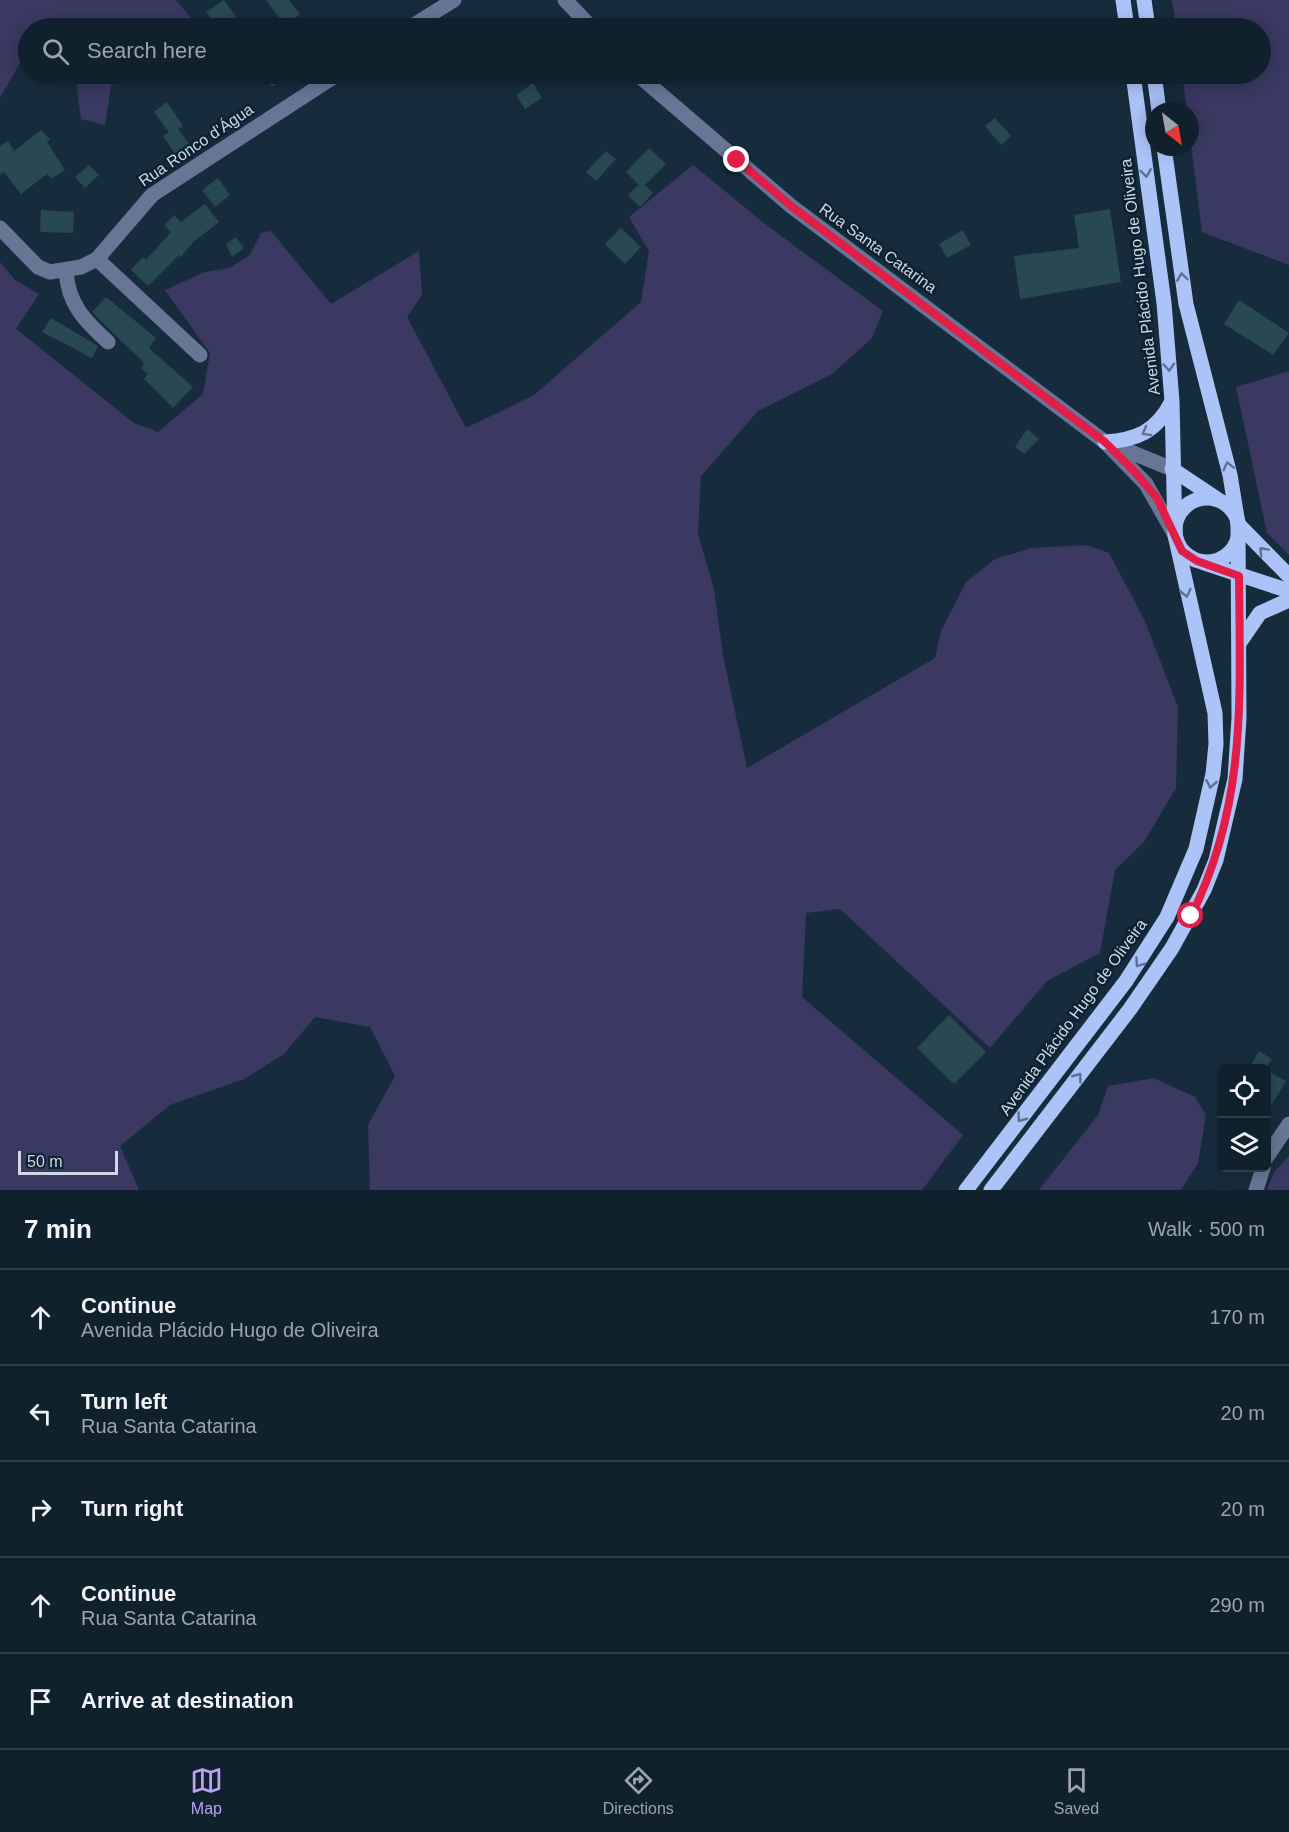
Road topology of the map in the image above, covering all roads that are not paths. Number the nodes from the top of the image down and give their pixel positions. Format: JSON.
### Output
{"nodes":[{"id":1,"x":454,"y":0,"type":"edge"},
{"id":2,"x":565,"y":0,"type":"edge"},
{"id":3,"x":1123,"y":0,"type":"edge"},
{"id":4,"x":1144,"y":0,"type":"edge"},
{"id":5,"x":425,"y":18,"type":"edge"},
{"id":6,"x":582,"y":18,"type":"edge"},
{"id":7,"x":1125,"y":18,"type":"edge"},
{"id":8,"x":1147,"y":18,"type":"edge"},
{"id":9,"x":323,"y":84,"type":"edge"},
{"id":10,"x":649,"y":84,"type":"edge"},
{"id":11,"x":1134,"y":84,"type":"edge"},
{"id":12,"x":1155,"y":84,"type":"edge"},
{"id":13,"x":1158,"y":102,"type":"edge"},
{"id":14,"x":1165,"y":156,"type":"edge"},
{"id":15,"x":0,"y":228,"type":"edge"},
{"id":16,"x":97,"y":259,"type":"junction"},
{"id":17,"x":66,"y":271,"type":"junction"},
{"id":18,"x":108,"y":342,"type":"dead end"},
{"id":19,"x":200,"y":356,"type":"dead end"},
{"id":20,"x":1172,"y":401,"type":"junction"},
{"id":21,"x":1105,"y":442,"type":"junction"},
{"id":22,"x":1172,"y":469,"type":"junction"},
{"id":23,"x":1220,"y":501,"type":"junction"},
{"id":24,"x":1238,"y":524,"type":"junction"},
{"id":25,"x":1175,"y":535,"type":"junction"},
{"id":26,"x":1197,"y":561,"type":"junction"},
{"id":27,"x":1239,"y":576,"type":"junction"},
{"id":28,"x":1289,"y":576,"type":"edge"},
{"id":29,"x":1289,"y":591,"type":"edge"},
{"id":30,"x":1289,"y":600,"type":"edge"},
{"id":31,"x":1240,"y":642,"type":"junction"},
{"id":32,"x":1289,"y":1124,"type":"edge"},
{"id":33,"x":1271,"y":1151,"type":"edge"},
{"id":34,"x":1261,"y":1172,"type":"edge"},
{"id":35,"x":966,"y":1190,"type":"edge"},
{"id":36,"x":992,"y":1190,"type":"edge"},
{"id":37,"x":1256,"y":1190,"type":"edge"}],
"edges":[{"from":1,"to":5,"type":"street"},
{"from":2,"to":6,"type":"street"},
{"from":3,"to":7,"type":"main road"},
{"from":4,"to":8,"type":"main road"},
{"from":9,"to":16,"type":"street","name":"Rua Ronco d’Água"},
{"from":10,"to":21,"type":"street","name":"Rua Santa Catarina"},
{"from":11,"to":20,"type":"main road","name":"Avenida Plácido Hugo de Oliveira","one_way":true},
{"from":12,"to":13,"type":"main road"},
{"from":24,"to":14,"type":"main road","one_way":true},
{"from":15,"to":17,"type":"street"},
{"from":16,"to":17,"type":"street","name":"Rua Ronco d’Água"},
{"from":16,"to":19,"type":"street"},
{"from":17,"to":18,"type":"street"},
{"from":20,"to":21,"type":"main road","one_way":true},
{"from":20,"to":22,"type":"main road","name":"Avenida Plácido Hugo de Oliveira"},
{"from":21,"to":22,"type":"street","name":"Rua Santa Catarina"},
{"from":21,"to":25,"type":"street","name":"Rua Santa Catarina"},
{"from":22,"to":23,"type":"main road","name":"Rua Santa Catarina"},
{"from":22,"to":25,"type":"main road","name":"Avenida Plácido Hugo de Oliveira"},
{"from":23,"to":24,"type":"main road"},
{"from":23,"to":25,"type":"main road"},
{"from":24,"to":26,"type":"main road"},
{"from":24,"to":27,"type":"main road"},
{"from":28,"to":24,"type":"main road","one_way":true},
{"from":25,"to":26,"type":"main road"},
{"from":25,"to":35,"type":"main road","name":"Avenida Plácido Hugo de Oliveira","one_way":true},
{"from":26,"to":27,"type":"main road"},
{"from":27,"to":29,"type":"main road"},
{"from":27,"to":31,"type":"main road"},
{"from":30,"to":31,"type":"main road"},
{"from":36,"to":31,"type":"main road","one_way":true},
{"from":32,"to":33,"type":"street"},
{"from":34,"to":37,"type":"street"}]}
